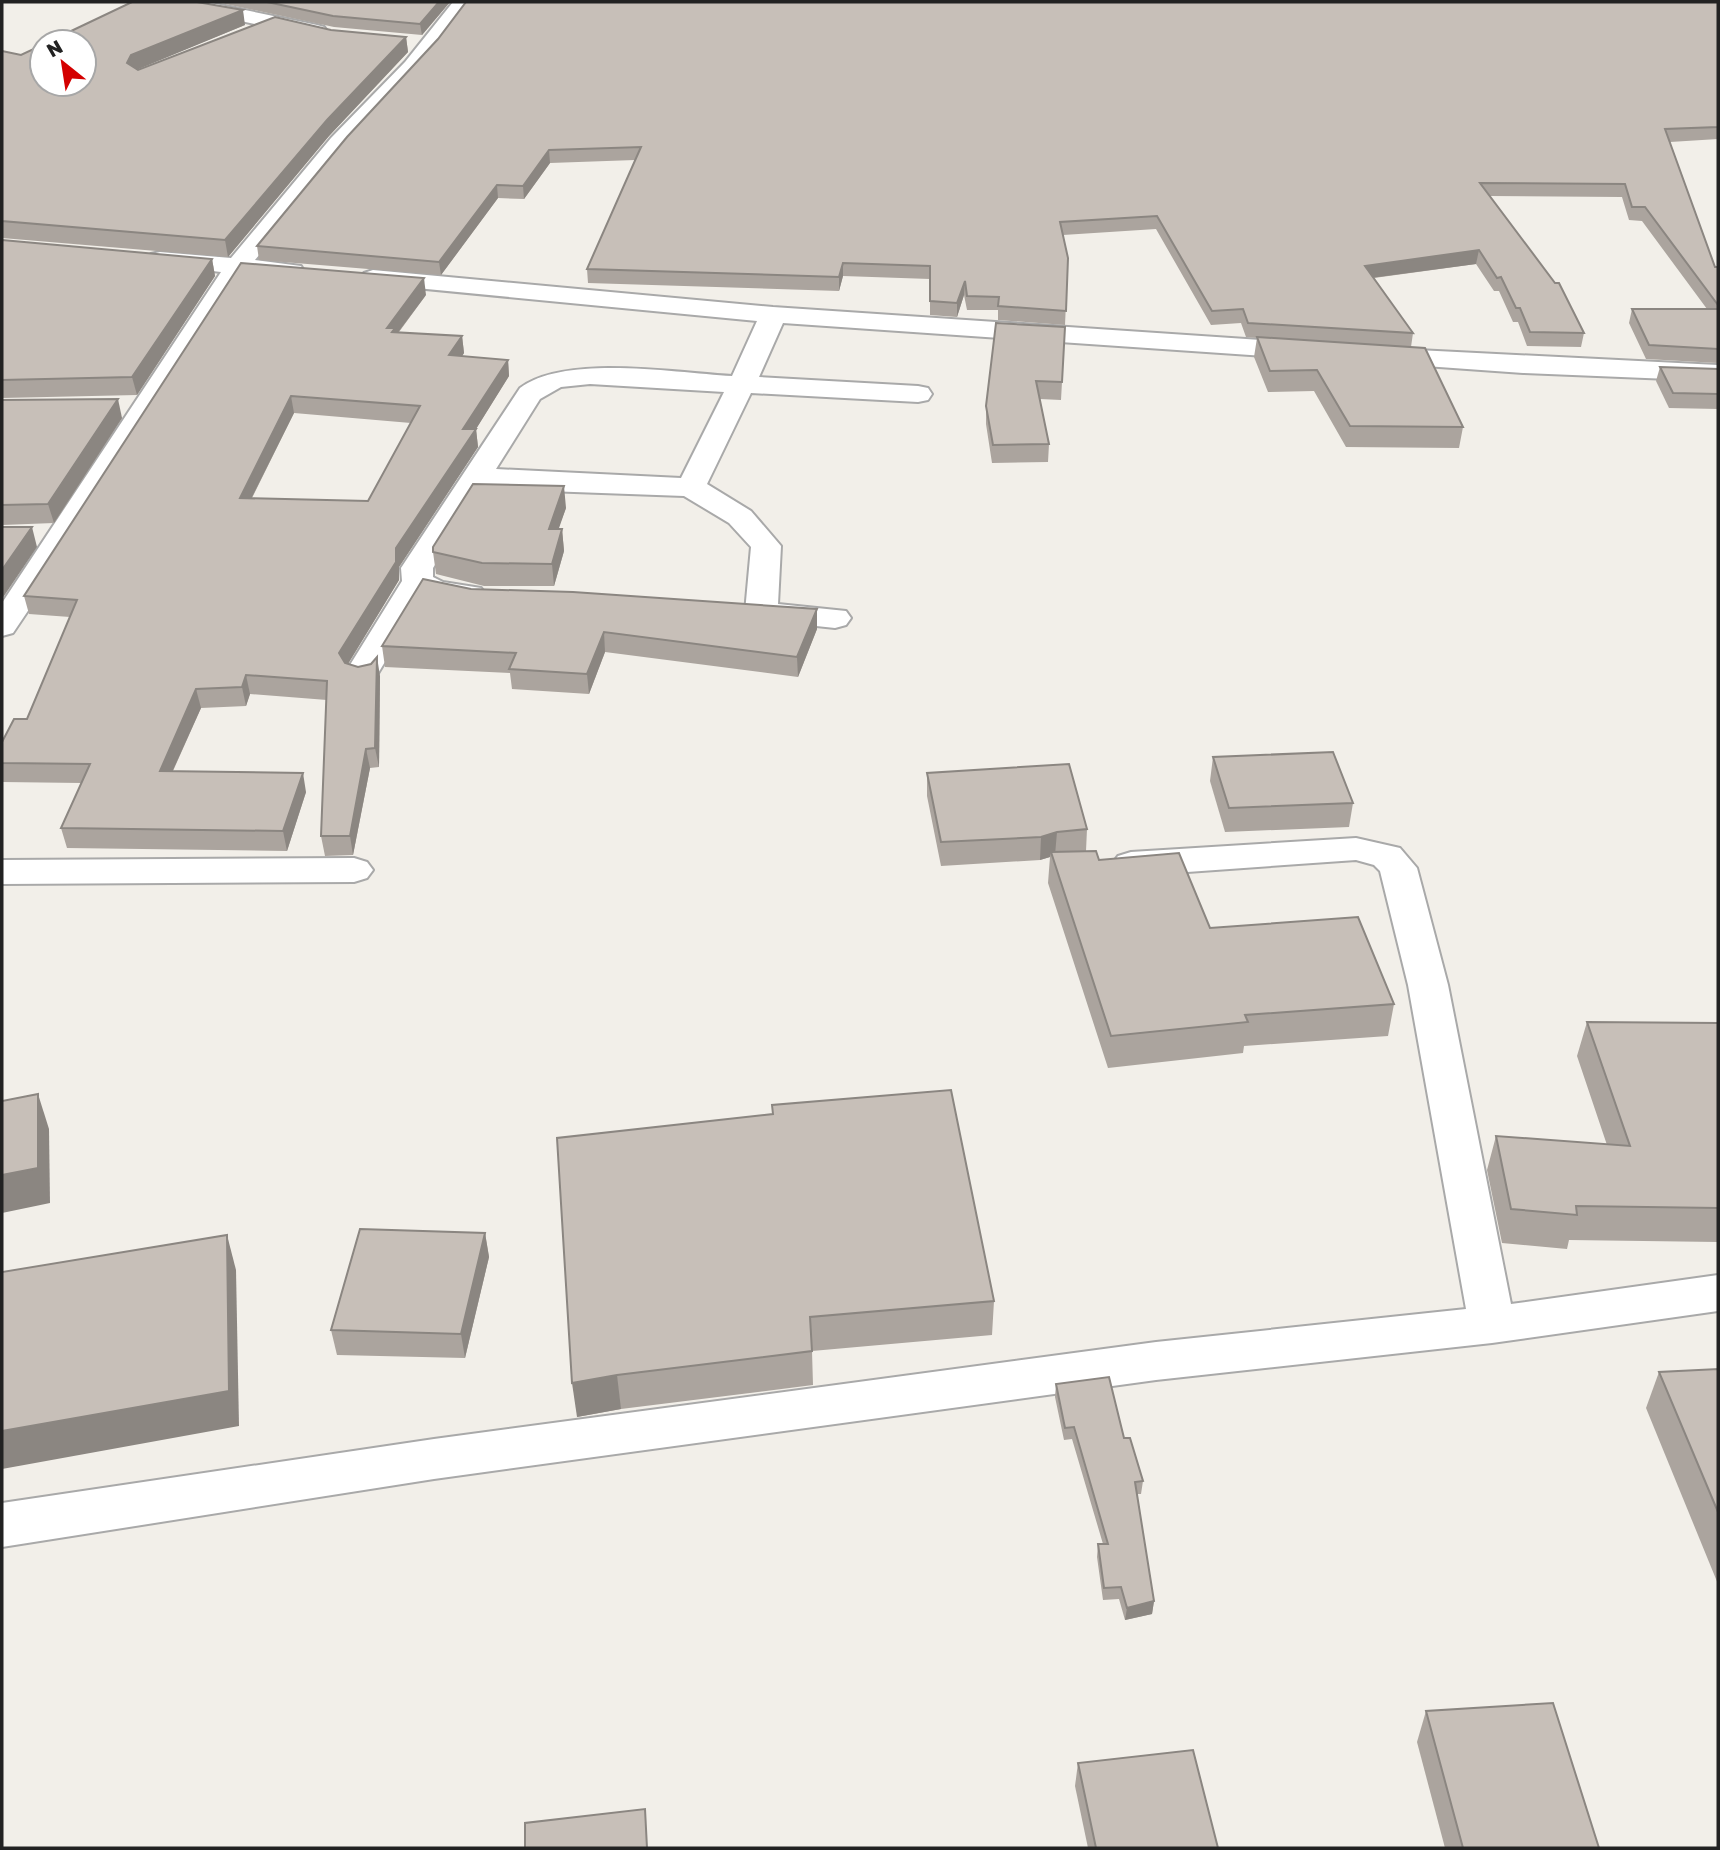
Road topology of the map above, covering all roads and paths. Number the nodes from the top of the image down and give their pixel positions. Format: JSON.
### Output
{"nodes":[{"id":1,"x":158,"y":2,"type":"edge"},
{"id":2,"x":463,"y":2,"type":"edge"},
{"id":3,"x":327,"y":11,"type":"edge"},
{"id":4,"x":277,"y":22,"type":"junction"},
{"id":5,"x":313,"y":30,"type":"junction"},
{"id":6,"x":334,"y":36,"type":"edge"},
{"id":7,"x":240,"y":37,"type":"edge"},
{"id":8,"x":406,"y":43,"type":"edge"},
{"id":9,"x":430,"y":45,"type":"junction"},
{"id":10,"x":141,"y":257,"type":"edge"},
{"id":11,"x":237,"y":266,"type":"junction"},
{"id":12,"x":320,"y":274,"type":"edge"},
{"id":13,"x":348,"y":276,"type":"edge"},
{"id":14,"x":773,"y":315,"type":"junction"},
{"id":15,"x":1329,"y":352,"type":"edge"},
{"id":16,"x":1356,"y":354,"type":"edge"},
{"id":17,"x":1718,"y":373,"type":"edge"},
{"id":18,"x":739,"y":386,"type":"junction"},
{"id":19,"x":918,"y":394,"type":"dead end"},
{"id":20,"x":476,"y":476,"type":"junction"},
{"id":21,"x":691,"y":487,"type":"junction"},
{"id":22,"x":27,"y":535,"type":"edge"},
{"id":23,"x":64,"y":535,"type":"junction"},
{"id":24,"x":418,"y":582,"type":"junction"},
{"id":25,"x":495,"y":596,"type":"edge"},
{"id":26,"x":835,"y":618,"type":"dead end"},
{"id":27,"x":2,"y":626,"type":"edge"},
{"id":28,"x":362,"y":673,"type":"edge"},
{"id":29,"x":1096,"y":867,"type":"edge"},
{"id":30,"x":354,"y":870,"type":"dead end"},
{"id":31,"x":2,"y":872,"type":"edge"},
{"id":32,"x":1718,"y":1293,"type":"edge"},
{"id":33,"x":1492,"y":1325,"type":"junction"},
{"id":34,"x":2,"y":1525,"type":"edge"}],
"edges":[{"from":1,"to":4,"type":"street"},
{"from":2,"to":9,"type":"street"},
{"from":3,"to":5,"type":"street"},
{"from":4,"to":5,"type":"street"},
{"from":4,"to":7,"type":"street"},
{"from":5,"to":6,"type":"street"},
{"from":8,"to":9,"type":"street"},
{"from":9,"to":11,"type":"street"},
{"from":10,"to":11,"type":"street"},
{"from":11,"to":12,"type":"street"},
{"from":11,"to":23,"type":"street"},
{"from":13,"to":14,"type":"street"},
{"from":14,"to":15,"type":"street"},
{"from":14,"to":18,"type":"street"},
{"from":16,"to":17,"type":"street"},
{"from":18,"to":19,"type":"street"},
{"from":18,"to":20,"type":"street"},
{"from":18,"to":21,"type":"street"},
{"from":20,"to":21,"type":"street"},
{"from":20,"to":24,"type":"street"},
{"from":21,"to":26,"type":"street"},
{"from":22,"to":23,"type":"street"},
{"from":23,"to":27,"type":"street"},
{"from":24,"to":25,"type":"street"},
{"from":24,"to":28,"type":"street"},
{"from":29,"to":33,"type":"street"},
{"from":30,"to":31,"type":"street"},
{"from":32,"to":33,"type":"street"},
{"from":33,"to":34,"type":"street"}]}
